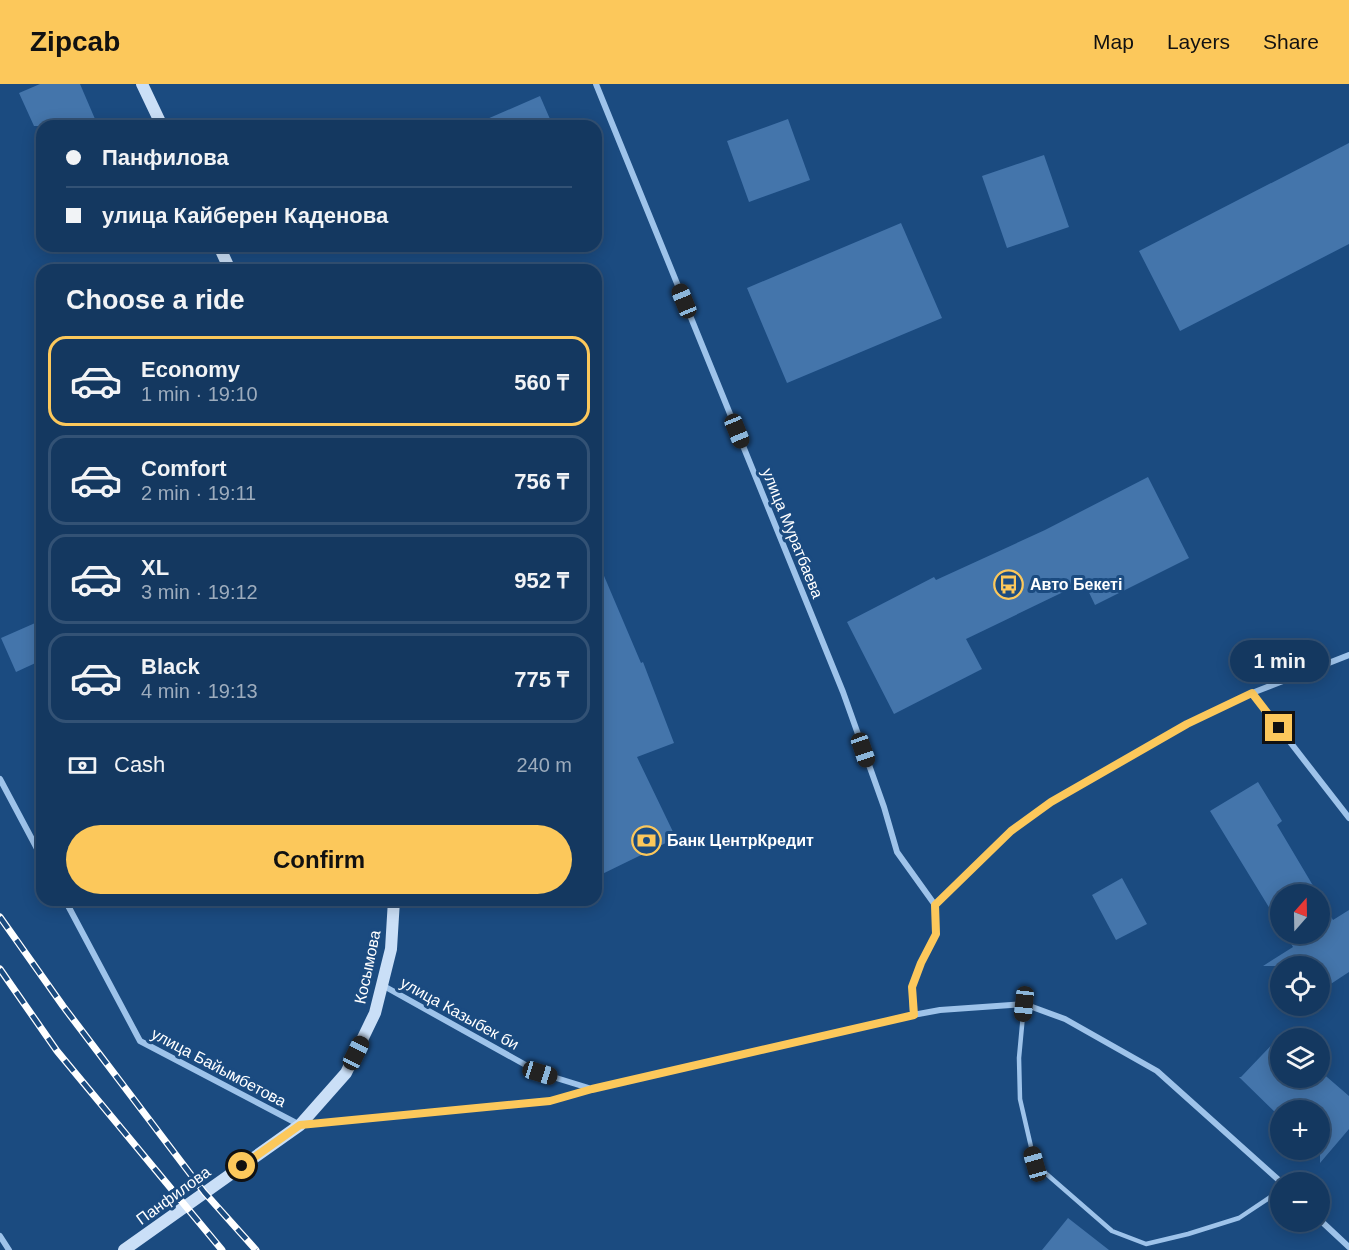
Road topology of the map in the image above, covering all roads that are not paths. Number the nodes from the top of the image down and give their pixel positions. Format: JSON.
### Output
{"nodes":[{"id":1,"x":142,"y":84,"type":"edge"},
{"id":2,"x":596,"y":84,"type":"edge"},
{"id":3,"x":159,"y":120,"type":"edge"},
{"id":4,"x":1349,"y":655,"type":"edge"},
{"id":5,"x":1252,"y":693,"type":"junction"},
{"id":6,"x":0,"y":779,"type":"edge"},
{"id":7,"x":1349,"y":818,"type":"edge"},
{"id":8,"x":36,"y":847,"type":"edge"},
{"id":9,"x":935,"y":905,"type":"junction"},
{"id":10,"x":67,"y":906,"type":"edge"},
{"id":11,"x":394,"y":906,"type":"edge"},
{"id":12,"x":382,"y":985,"type":"junction"},
{"id":13,"x":1024,"y":1004,"type":"junction"},
{"id":14,"x":914,"y":1015,"type":"junction"},
{"id":15,"x":592,"y":1089,"type":"junction"},
{"id":16,"x":300,"y":1125,"type":"junction"},
{"id":17,"x":1270,"y":1172,"type":"edge"},
{"id":18,"x":1270,"y":1197,"type":"edge"},
{"id":19,"x":1330,"y":1229,"type":"edge"},
{"id":20,"x":0,"y":1236,"type":"edge"},
{"id":21,"x":1349,"y":1247,"type":"edge"},
{"id":22,"x":9,"y":1250,"type":"edge"},
{"id":23,"x":124,"y":1250,"type":"edge"}],
"edges":[{"from":1,"to":3,"type":"street"},
{"from":2,"to":9,"type":"street","name":"улица Муратбаева"},
{"from":4,"to":5,"type":"street"},
{"from":5,"to":7,"type":"street"},
{"from":5,"to":9,"type":"street"},
{"from":6,"to":8,"type":"street"},
{"from":9,"to":14,"type":"street"},
{"from":10,"to":16,"type":"street","name":"улица Байымбетова"},
{"from":11,"to":12,"type":"street","name":"Косымова"},
{"from":12,"to":15,"type":"street","name":"улица Казыбек би"},
{"from":12,"to":16,"type":"street","name":"Косымова"},
{"from":13,"to":14,"type":"street"},
{"from":13,"to":17,"type":"street"},
{"from":13,"to":18,"type":"lane"},
{"from":14,"to":15,"type":"street"},
{"from":15,"to":16,"type":"street"},
{"from":16,"to":23,"type":"street","name":"Панфилова"},
{"from":19,"to":21,"type":"street"},
{"from":20,"to":22,"type":"street"}]}
